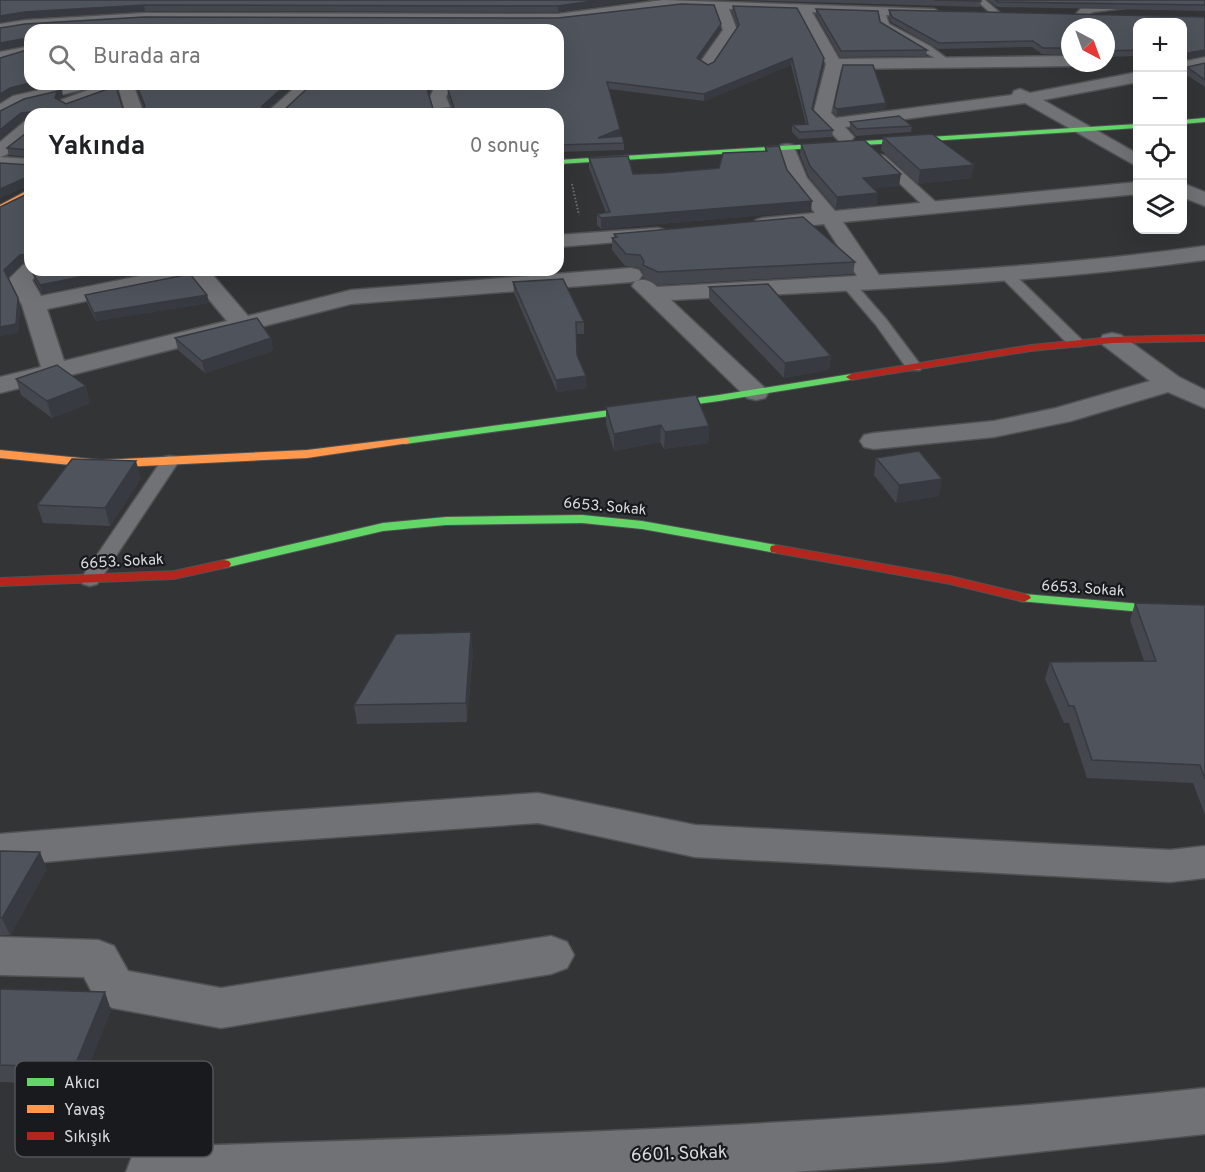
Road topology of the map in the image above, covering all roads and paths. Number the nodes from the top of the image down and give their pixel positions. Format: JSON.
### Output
{"nodes":[{"id":1,"x":624,"y":0,"type":"edge"},
{"id":2,"x":1155,"y":0,"type":"edge"},
{"id":3,"x":681,"y":3,"type":"junction"},
{"id":4,"x":721,"y":5,"type":"junction"},
{"id":5,"x":802,"y":7,"type":"junction"},
{"id":6,"x":977,"y":7,"type":"edge"},
{"id":7,"x":882,"y":11,"type":"junction"},
{"id":8,"x":943,"y":13,"type":"edge"},
{"id":9,"x":1001,"y":14,"type":"edge"},
{"id":10,"x":1138,"y":16,"type":"edge"},
{"id":11,"x":558,"y":18,"type":"junction"},
{"id":12,"x":24,"y":24,"type":"edge"},
{"id":13,"x":26,"y":24,"type":"edge"},
{"id":14,"x":508,"y":24,"type":"edge"},
{"id":15,"x":0,"y":28,"type":"edge"},
{"id":16,"x":24,"y":51,"type":"edge"},
{"id":17,"x":4,"y":54,"type":"edge"},
{"id":18,"x":1187,"y":60,"type":"edge"},
{"id":19,"x":1061,"y":61,"type":"edge"},
{"id":20,"x":1205,"y":61,"type":"edge"},
{"id":21,"x":953,"y":62,"type":"junction"},
{"id":22,"x":707,"y":64,"type":"edge"},
{"id":23,"x":834,"y":64,"type":"junction"},
{"id":24,"x":1187,"y":66,"type":"edge"},
{"id":25,"x":1133,"y":77,"type":"edge"},
{"id":26,"x":62,"y":90,"type":"edge"},
{"id":27,"x":103,"y":90,"type":"edge"},
{"id":28,"x":127,"y":90,"type":"edge"},
{"id":29,"x":302,"y":90,"type":"edge"},
{"id":30,"x":441,"y":90,"type":"edge"},
{"id":31,"x":1028,"y":98,"type":"junction"},
{"id":32,"x":60,"y":108,"type":"edge"},
{"id":33,"x":133,"y":108,"type":"edge"},
{"id":34,"x":281,"y":108,"type":"edge"},
{"id":35,"x":442,"y":108,"type":"edge"},
{"id":36,"x":0,"y":111,"type":"edge"},
{"id":37,"x":1205,"y":120,"type":"edge"},
{"id":38,"x":1187,"y":122,"type":"edge"},
{"id":39,"x":832,"y":124,"type":"junction"},
{"id":40,"x":1133,"y":126,"type":"edge"},
{"id":41,"x":1087,"y":130,"type":"junction"},
{"id":42,"x":24,"y":131,"type":"edge"},
{"id":43,"x":859,"y":144,"type":"junction"},
{"id":44,"x":787,"y":149,"type":"junction"},
{"id":45,"x":0,"y":151,"type":"edge"},
{"id":46,"x":1133,"y":159,"type":"edge"},
{"id":47,"x":564,"y":162,"type":"edge"},
{"id":48,"x":0,"y":163,"type":"edge"},
{"id":49,"x":24,"y":165,"type":"edge"},
{"id":50,"x":564,"y":168,"type":"edge"},
{"id":51,"x":1205,"y":182,"type":"edge"},
{"id":52,"x":1187,"y":184,"type":"edge"},
{"id":53,"x":1133,"y":189,"type":"edge"},
{"id":54,"x":1187,"y":191,"type":"edge"},
{"id":55,"x":24,"y":194,"type":"edge"},
{"id":56,"x":1205,"y":200,"type":"edge"},
{"id":57,"x":0,"y":208,"type":"edge"},
{"id":58,"x":934,"y":208,"type":"junction"},
{"id":59,"x":830,"y":218,"type":"junction"},
{"id":60,"x":740,"y":226,"type":"edge"},
{"id":61,"x":683,"y":232,"type":"edge"},
{"id":62,"x":593,"y":239,"type":"junction"},
{"id":63,"x":564,"y":241,"type":"edge"},
{"id":64,"x":1205,"y":253,"type":"edge"},
{"id":65,"x":631,"y":275,"type":"junction"},
{"id":66,"x":1007,"y":275,"type":"junction"},
{"id":67,"x":24,"y":276,"type":"edge"},
{"id":68,"x":176,"y":276,"type":"edge"},
{"id":69,"x":204,"y":276,"type":"edge"},
{"id":70,"x":872,"y":281,"type":"junction"},
{"id":71,"x":847,"y":283,"type":"junction"},
{"id":72,"x":652,"y":294,"type":"junction"},
{"id":73,"x":34,"y":305,"type":"junction"},
{"id":74,"x":243,"y":325,"type":"junction"},
{"id":75,"x":1205,"y":338,"type":"edge"},
{"id":76,"x":1112,"y":340,"type":"junction"},
{"id":77,"x":1076,"y":343,"type":"junction"},
{"id":78,"x":914,"y":366,"type":"junction"},
{"id":79,"x":55,"y":372,"type":"junction"},
{"id":80,"x":1170,"y":382,"type":"junction"},
{"id":81,"x":0,"y":385,"type":"edge"},
{"id":82,"x":756,"y":392,"type":"junction"},
{"id":83,"x":1205,"y":400,"type":"edge"},
{"id":84,"x":874,"y":441,"type":"dead end"},
{"id":85,"x":0,"y":454,"type":"edge"},
{"id":86,"x":170,"y":461,"type":"junction"},
{"id":87,"x":90,"y":580,"type":"junction"},
{"id":88,"x":0,"y":582,"type":"edge"},
{"id":89,"x":1205,"y":610,"type":"edge"},
{"id":90,"x":0,"y":850,"type":"edge"},
{"id":91,"x":1205,"y":862,"type":"edge"},
{"id":92,"x":551,"y":955,"type":"dead end"},
{"id":93,"x":0,"y":956,"type":"edge"},
{"id":94,"x":1205,"y":1111,"type":"edge"},
{"id":95,"x":152,"y":1172,"type":"edge"}],
"edges":[{"from":1,"to":3,"type":"street"},
{"from":2,"to":10,"type":"street"},
{"from":3,"to":4,"type":"street"},
{"from":3,"to":11,"type":"street"},
{"from":4,"to":5,"type":"street"},
{"from":4,"to":22,"type":"street"},
{"from":5,"to":7,"type":"street"},
{"from":5,"to":23,"type":"street"},
{"from":6,"to":9,"type":"street"},
{"from":7,"to":8,"type":"street"},
{"from":7,"to":21,"type":"lane"},
{"from":11,"to":13,"type":"street"},
{"from":11,"to":14,"type":"street"},
{"from":12,"to":15,"type":"street"},
{"from":16,"to":17,"type":"street"},
{"from":18,"to":20,"type":"street"},
{"from":19,"to":21,"type":"street"},
{"from":20,"to":24,"type":"street"},
{"from":21,"to":23,"type":"street"},
{"from":21,"to":31,"type":"street"},
{"from":23,"to":39,"type":"street"},
{"from":25,"to":31,"type":"street"},
{"from":26,"to":36,"type":"street"},
{"from":27,"to":32,"type":"street"},
{"from":28,"to":33,"type":"street"},
{"from":29,"to":34,"type":"street"},
{"from":30,"to":35,"type":"street"},
{"from":31,"to":39,"type":"street"},
{"from":31,"to":41,"type":"street"},
{"from":37,"to":38,"type":"street"},
{"from":39,"to":43,"type":"street"},
{"from":40,"to":41,"type":"street"},
{"from":41,"to":43,"type":"street"},
{"from":41,"to":46,"type":"street"},
{"from":42,"to":45,"type":"street"},
{"from":43,"to":44,"type":"street"},
{"from":43,"to":58,"type":"lane"},
{"from":44,"to":47,"type":"street"},
{"from":44,"to":59,"type":"street"},
{"from":48,"to":49,"type":"street"},
{"from":50,"to":62,"type":"path"},
{"from":51,"to":52,"type":"street"},
{"from":53,"to":58,"type":"street"},
{"from":54,"to":56,"type":"street"},
{"from":55,"to":57,"type":"street"},
{"from":58,"to":59,"type":"street"},
{"from":59,"to":60,"type":"street"},
{"from":59,"to":70,"type":"street"},
{"from":61,"to":62,"type":"street"},
{"from":62,"to":63,"type":"street"},
{"from":62,"to":65,"type":"street"},
{"from":64,"to":66,"type":"street"},
{"from":65,"to":72,"type":"street"},
{"from":65,"to":74,"type":"street"},
{"from":66,"to":70,"type":"street"},
{"from":66,"to":77,"type":"lane"},
{"from":67,"to":73,"type":"street"},
{"from":68,"to":73,"type":"street"},
{"from":69,"to":74,"type":"street"},
{"from":70,"to":71,"type":"street"},
{"from":71,"to":72,"type":"street"},
{"from":71,"to":78,"type":"lane"},
{"from":72,"to":82,"type":"street"},
{"from":73,"to":79,"type":"street"},
{"from":74,"to":79,"type":"street"},
{"from":75,"to":76,"type":"street"},
{"from":76,"to":77,"type":"street"},
{"from":76,"to":80,"type":"street"},
{"from":77,"to":78,"type":"street"},
{"from":78,"to":82,"type":"street"},
{"from":79,"to":81,"type":"street"},
{"from":80,"to":83,"type":"street"},
{"from":80,"to":84,"type":"street"},
{"from":82,"to":86,"type":"street"},
{"from":85,"to":86,"type":"street"},
{"from":86,"to":87,"type":"lane"},
{"from":87,"to":88,"type":"street","name":"6653. Sokak"},
{"from":87,"to":89,"type":"street","name":"6653. Sokak"},
{"from":90,"to":91,"type":"street"},
{"from":92,"to":93,"type":"street"},
{"from":94,"to":95,"type":"street","name":"6601. Sokak"}]}
